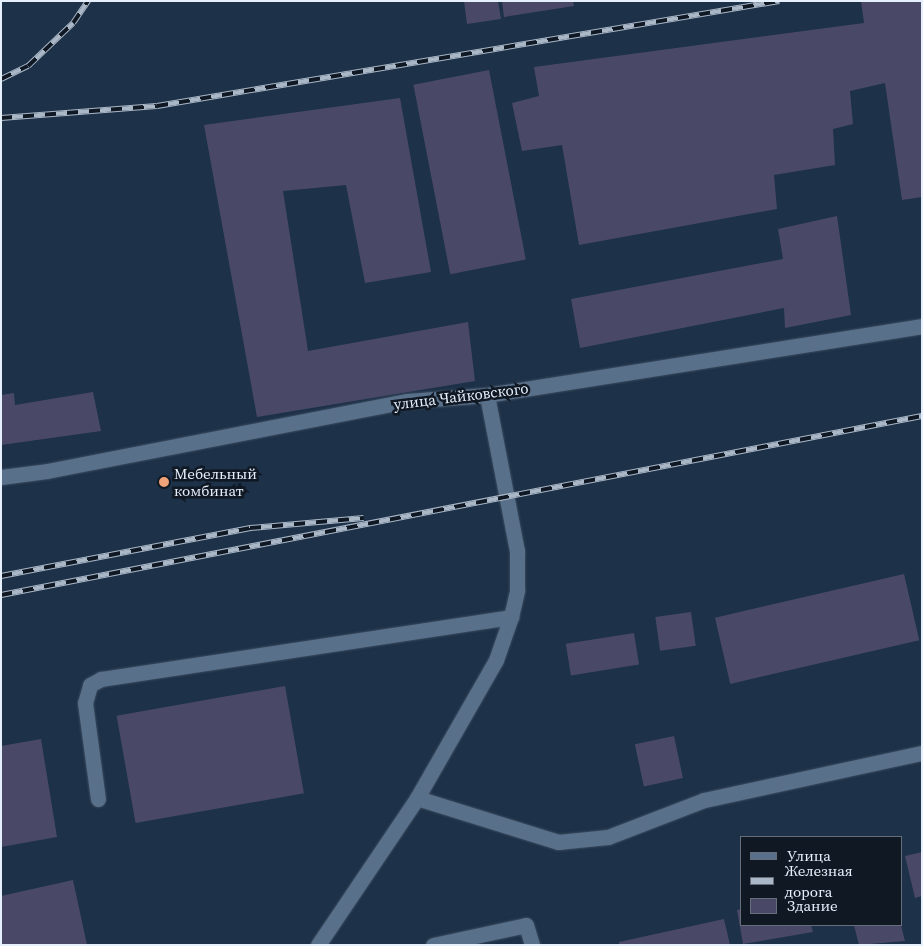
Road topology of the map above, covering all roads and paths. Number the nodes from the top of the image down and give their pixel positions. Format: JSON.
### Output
{"nodes":[{"id":1,"x":922,"y":326,"type":"edge"},
{"id":2,"x":487,"y":395,"type":"junction"},
{"id":3,"x":1,"y":477,"type":"edge"},
{"id":4,"x":511,"y":617,"type":"junction"},
{"id":5,"x":922,"y":753,"type":"edge"},
{"id":6,"x":417,"y":798,"type":"junction"},
{"id":7,"x":98,"y":799,"type":"dead end"},
{"id":8,"x":318,"y":945,"type":"edge"},
{"id":9,"x":433,"y":945,"type":"edge"},
{"id":10,"x":532,"y":945,"type":"edge"}],
"edges":[{"from":1,"to":2,"type":"street","name":"улица Чайковского"},
{"from":2,"to":3,"type":"street","name":"улица Чайковского"},
{"from":2,"to":4,"type":"street"},
{"from":4,"to":6,"type":"street"},
{"from":4,"to":7,"type":"street"},
{"from":5,"to":6,"type":"street"},
{"from":6,"to":8,"type":"street"},
{"from":9,"to":10,"type":"street"}]}
